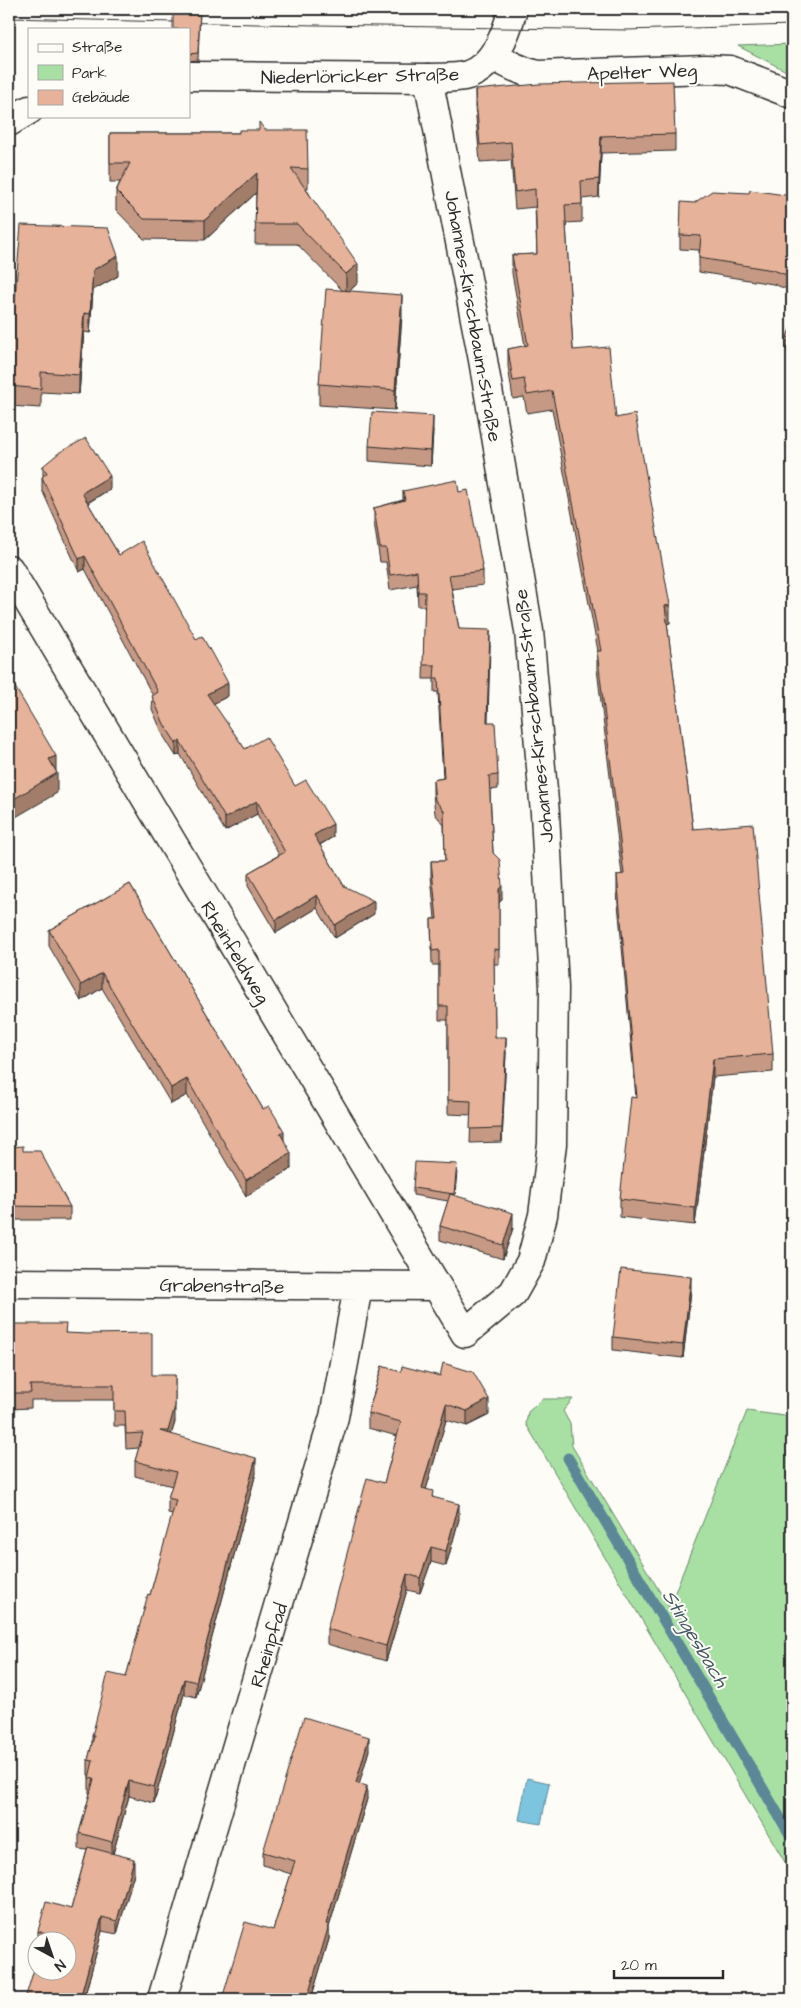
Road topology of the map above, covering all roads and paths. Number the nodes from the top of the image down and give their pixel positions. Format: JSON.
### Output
{"nodes":[{"id":1,"x":511,"y":18,"type":"edge"},
{"id":2,"x":493,"y":55,"type":"junction"},
{"id":3,"x":190,"y":76,"type":"edge"},
{"id":4,"x":428,"y":78,"type":"junction"},
{"id":5,"x":792,"y":94,"type":"edge"},
{"id":6,"x":28,"y":111,"type":"edge"},
{"id":7,"x":9,"y":122,"type":"edge"},
{"id":8,"x":9,"y":569,"type":"edge"},
{"id":9,"x":9,"y":1283,"type":"edge"},
{"id":10,"x":435,"y":1286,"type":"junction"},
{"id":11,"x":358,"y":1287,"type":"junction"},
{"id":12,"x":464,"y":1334,"type":"joint"},
{"id":13,"x":162,"y":1999,"type":"edge"}],
"edges":[{"from":1,"to":2,"type":"street","name":"Niederlöricker Straße"},
{"from":2,"to":4,"type":"street","name":"Niederlöricker Straße"},
{"from":2,"to":5,"type":"street","name":"Apelter Weg"},
{"from":3,"to":4,"type":"street","name":"Niederlöricker Straße"},
{"from":4,"to":12,"type":"street","name":"Johannes-Kirschbaum-Straße"},
{"from":6,"to":7,"type":"street"},
{"from":8,"to":10,"type":"street","name":"Rheinfeldweg"},
{"from":9,"to":11,"type":"street","name":"Grabenstraße"},
{"from":10,"to":11,"type":"street","name":"Grabenstraße"},
{"from":10,"to":12,"type":"street","name":"Rheinfeldweg"},
{"from":11,"to":13,"type":"street","name":"Rheinpfad"}]}
